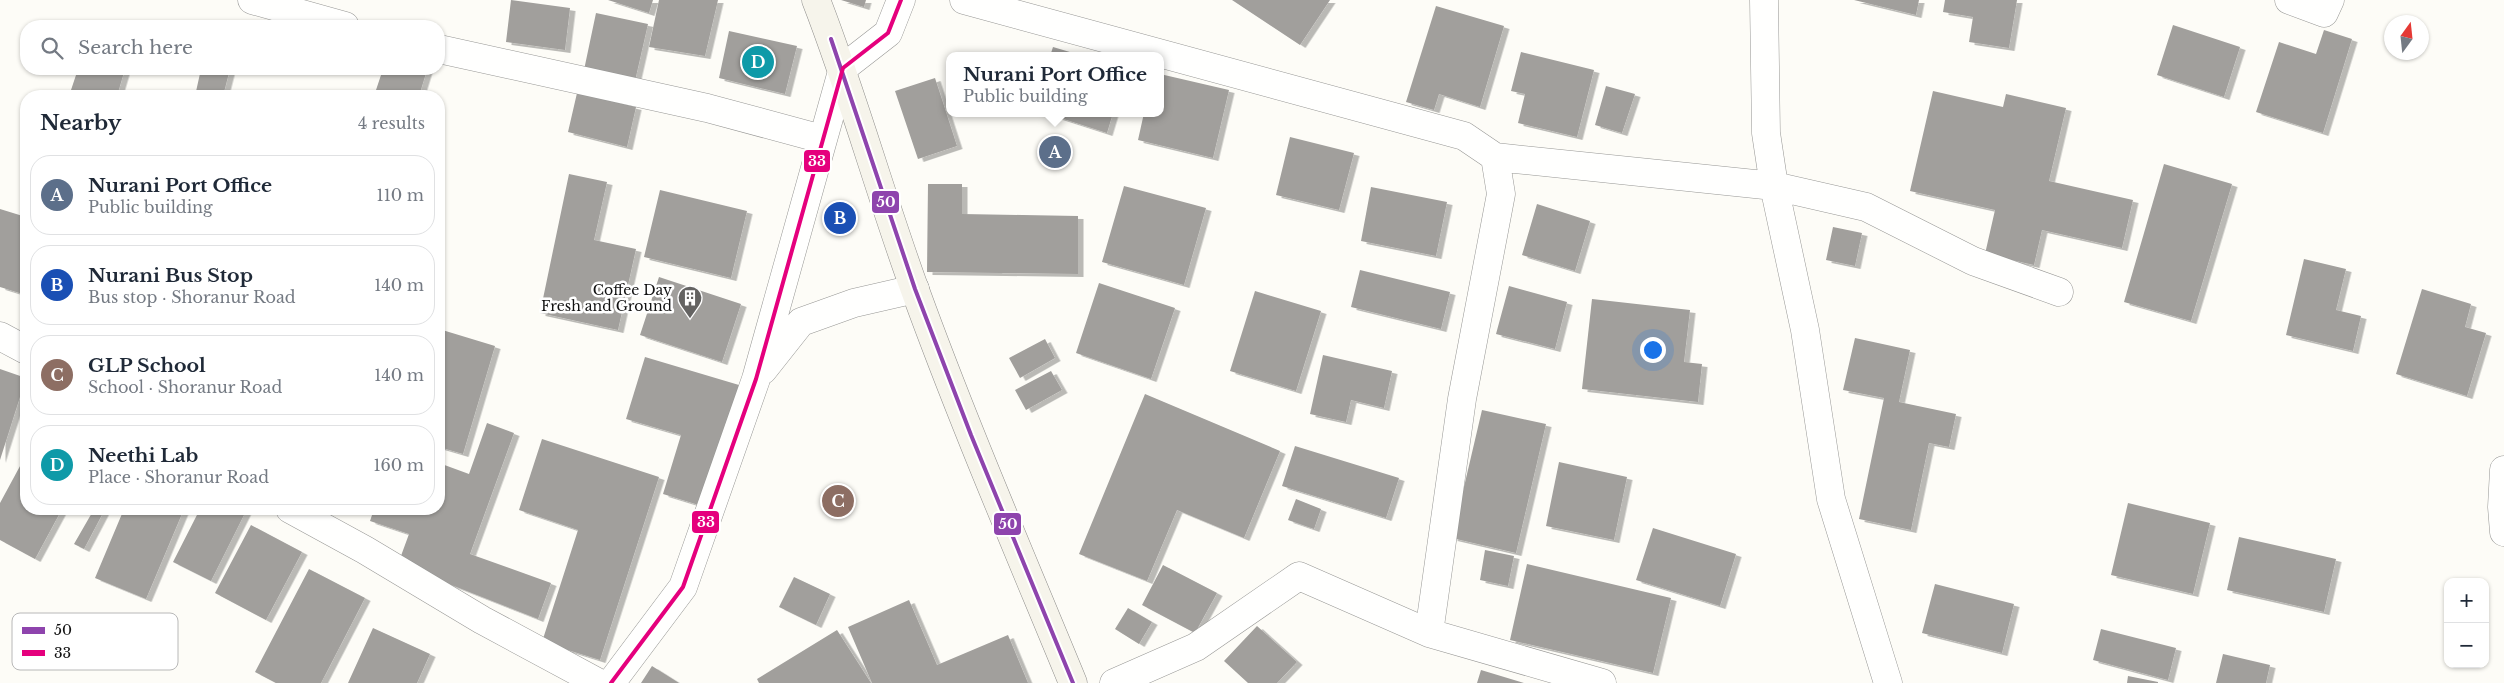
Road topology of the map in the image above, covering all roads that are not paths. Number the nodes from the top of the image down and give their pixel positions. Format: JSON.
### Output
{"nodes":[{"id":1,"x":252,"y":0,"type":"edge"},
{"id":2,"x":816,"y":0,"type":"edge"},
{"id":3,"x":901,"y":0,"type":"edge"},
{"id":4,"x":964,"y":0,"type":"edge"},
{"id":5,"x":1764,"y":0,"type":"edge"},
{"id":6,"x":2289,"y":0,"type":"edge"},
{"id":7,"x":2330,"y":0,"type":"edge"},
{"id":8,"x":324,"y":20,"type":"edge"},
{"id":9,"x":445,"y":50,"type":"edge"},
{"id":10,"x":1155,"y":52,"type":"edge"},
{"id":11,"x":1164,"y":54,"type":"edge"},
{"id":12,"x":842,"y":68,"type":"junction"},
{"id":13,"x":822,"y":139,"type":"junction"},
{"id":14,"x":1495,"y":157,"type":"junction"},
{"id":15,"x":1774,"y":186,"type":"junction"},
{"id":16,"x":915,"y":289,"type":"junction"},
{"id":17,"x":2059,"y":292,"type":"dead end"},
{"id":18,"x":0,"y":336,"type":"edge"},
{"id":19,"x":20,"y":347,"type":"edge"},
{"id":20,"x":756,"y":379,"type":"junction"},
{"id":21,"x":2504,"y":470,"type":"edge"},
{"id":22,"x":301,"y":515,"type":"edge"},
{"id":23,"x":2504,"y":532,"type":"edge"},
{"id":24,"x":1429,"y":633,"type":"junction"},
{"id":25,"x":599,"y":683,"type":"edge"},
{"id":26,"x":611,"y":683,"type":"edge"},
{"id":27,"x":1072,"y":683,"type":"edge"},
{"id":28,"x":1114,"y":683,"type":"edge"},
{"id":29,"x":1602,"y":683,"type":"edge"},
{"id":30,"x":1888,"y":683,"type":"edge"}],
"edges":[{"from":1,"to":8,"type":"street"},
{"from":2,"to":12,"type":"main road"},
{"from":3,"to":12,"type":"street"},
{"from":4,"to":10,"type":"street"},
{"from":5,"to":15,"type":"street"},
{"from":6,"to":7,"type":"street"},
{"from":9,"to":13,"type":"street"},
{"from":11,"to":14,"type":"street"},
{"from":12,"to":13,"type":"street"},
{"from":12,"to":16,"type":"main road"},
{"from":13,"to":20,"type":"street"},
{"from":14,"to":15,"type":"street"},
{"from":14,"to":24,"type":"street"},
{"from":15,"to":17,"type":"street"},
{"from":15,"to":30,"type":"street"},
{"from":16,"to":20,"type":"street"},
{"from":16,"to":27,"type":"main road"},
{"from":18,"to":19,"type":"street"},
{"from":20,"to":26,"type":"street"},
{"from":21,"to":23,"type":"street"},
{"from":22,"to":25,"type":"street"},
{"from":24,"to":28,"type":"street"},
{"from":24,"to":29,"type":"street"}]}
